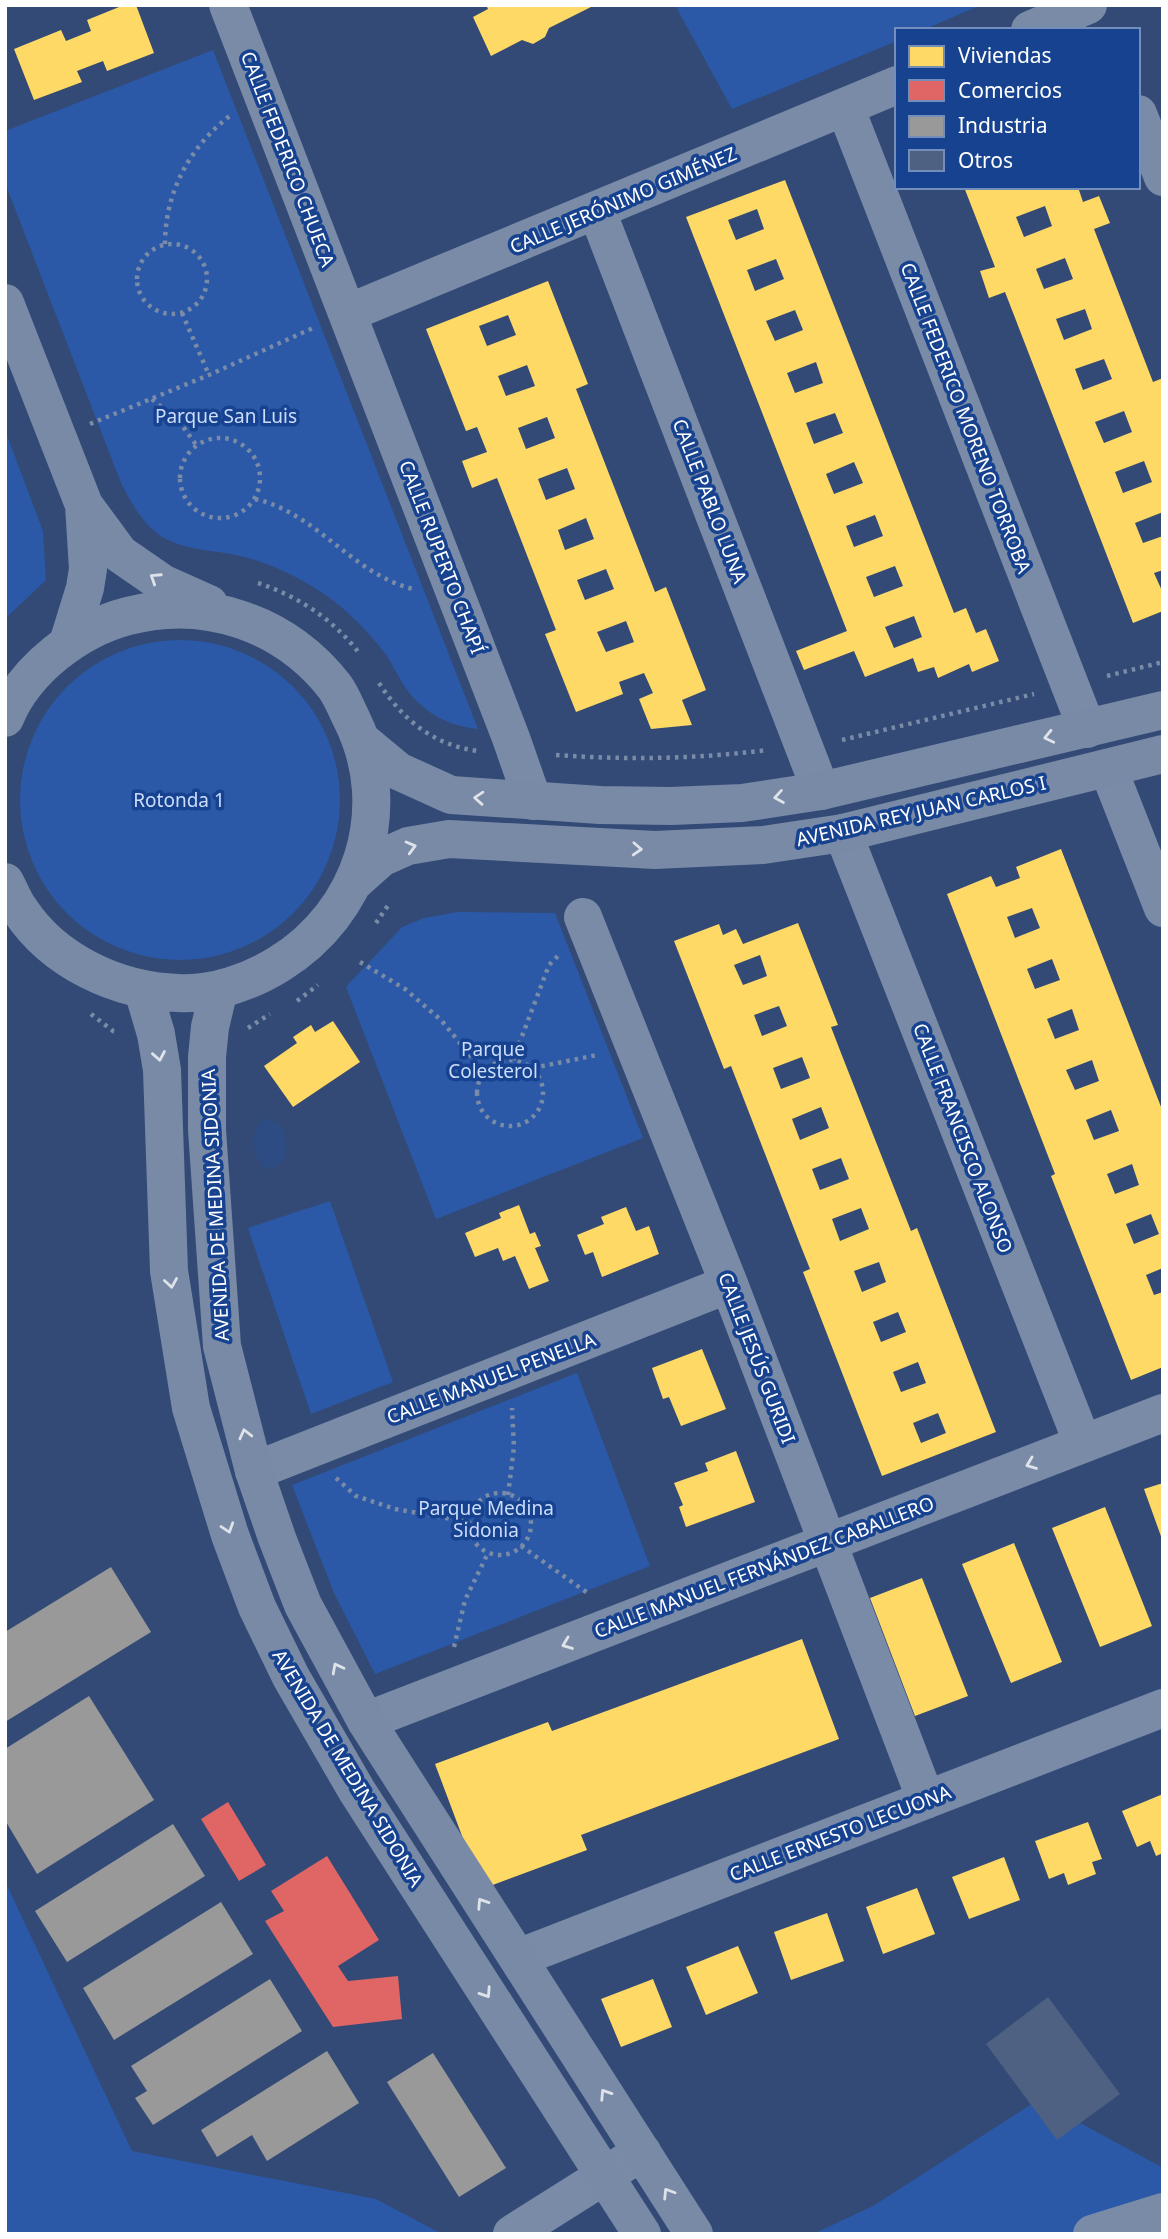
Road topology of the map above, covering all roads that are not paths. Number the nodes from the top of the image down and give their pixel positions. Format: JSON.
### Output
{"nodes":[{"id":1,"x":228,"y":5,"type":"edge"},
{"id":2,"x":1088,"y":5,"type":"edge"},
{"id":3,"x":1095,"y":5,"type":"edge"},
{"id":4,"x":1035,"y":28,"type":"edge"},
{"id":5,"x":1104,"y":28,"type":"edge"},
{"id":6,"x":895,"y":86,"type":"edge"},
{"id":7,"x":845,"y":107,"type":"junction"},
{"id":8,"x":1140,"y":119,"type":"edge"},
{"id":9,"x":1163,"y":177,"type":"edge"},
{"id":10,"x":597,"y":211,"type":"junction"},
{"id":11,"x":5,"y":303,"type":"edge"},
{"id":12,"x":332,"y":320,"type":"junction"},
{"id":13,"x":84,"y":505,"type":"junction"},
{"id":14,"x":239,"y":617,"type":"junction"},
{"id":15,"x":68,"y":643,"type":"junction"},
{"id":16,"x":1163,"y":710,"type":"edge"},
{"id":17,"x":6,"y":713,"type":"edge"},
{"id":18,"x":1087,"y":729,"type":"junction"},
{"id":19,"x":363,"y":743,"type":"junction"},
{"id":20,"x":1163,"y":754,"type":"edge"},
{"id":21,"x":1108,"y":768,"type":"junction"},
{"id":22,"x":821,"y":790,"type":"junction"},
{"id":23,"x":533,"y":801,"type":"junction"},
{"id":24,"x":843,"y":833,"type":"junction"},
{"id":25,"x":5,"y":882,"type":"edge"},
{"id":26,"x":354,"y":882,"type":"junction"},
{"id":27,"x":1163,"y":908,"type":"edge"},
{"id":28,"x":586,"y":923,"type":"road end"},
{"id":29,"x":219,"y":989,"type":"junction"},
{"id":30,"x":144,"y":990,"type":"junction"},
{"id":31,"x":729,"y":1284,"type":"junction"},
{"id":32,"x":1163,"y":1413,"type":"edge"},
{"id":33,"x":1083,"y":1444,"type":"junction"},
{"id":34,"x":254,"y":1471,"type":"junction"},
{"id":35,"x":828,"y":1543,"type":"junction"},
{"id":36,"x":1163,"y":1708,"type":"edge"},
{"id":37,"x":366,"y":1721,"type":"junction"},
{"id":38,"x":926,"y":1800,"type":"junction"},
{"id":39,"x":518,"y":1958,"type":"junction"},
{"id":40,"x":642,"y":2152,"type":"junction"},
{"id":41,"x":604,"y":2175,"type":"junction"},
{"id":42,"x":1163,"y":2212,"type":"edge"},
{"id":43,"x":512,"y":2234,"type":"edge"},
{"id":44,"x":642,"y":2234,"type":"edge"},
{"id":45,"x":694,"y":2234,"type":"edge"},
{"id":46,"x":1092,"y":2234,"type":"edge"}],
"edges":[{"from":1,"to":12,"type":"street","name":"CALLE FEDERICO CHUECA"},
{"from":2,"to":4,"type":"street"},
{"from":3,"to":5,"type":"street"},
{"from":6,"to":7,"type":"street","name":"CALLE JERÓNIMO GIMÉNEZ"},
{"from":7,"to":10,"type":"street","name":"CALLE JERÓNIMO GIMÉNEZ"},
{"from":7,"to":18,"type":"street","name":"CALLE FEDERICO MORENO TORROBA"},
{"from":8,"to":9,"type":"street"},
{"from":10,"to":12,"type":"street","name":"CALLE JERÓNIMO GIMÉNEZ"},
{"from":10,"to":22,"type":"street","name":"CALLE PABLO LUNA"},
{"from":11,"to":13,"type":"main road"},
{"from":12,"to":23,"type":"street","name":"CALLE RUPERTO CHAPÍ"},
{"from":14,"to":13,"type":"main road","one_way":true},
{"from":13,"to":15,"type":"main road"},
{"from":14,"to":15,"type":"main road"},
{"from":14,"to":19,"type":"main road"},
{"from":15,"to":17,"type":"main road"},
{"from":16,"to":18,"type":"main road"},
{"from":18,"to":22,"type":"main road","one_way":true},
{"from":23,"to":19,"type":"main road","one_way":true},
{"from":19,"to":26,"type":"main road"},
{"from":20,"to":21,"type":"main road","name":"AVENIDA REY JUAN CARLOS I"},
{"from":21,"to":24,"type":"main road","name":"AVENIDA REY JUAN CARLOS I"},
{"from":21,"to":27,"type":"street"},
{"from":22,"to":23,"type":"main road","one_way":true},
{"from":26,"to":24,"type":"main road","name":"AVENIDA REY JUAN CARLOS I","one_way":true},
{"from":24,"to":33,"type":"street","name":"CALLE FRANCISCO ALONSO"},
{"from":25,"to":30,"type":"main road"},
{"from":26,"to":29,"type":"main road"},
{"from":28,"to":31,"type":"street","name":"CALLE JESÚS GURIDI"},
{"from":29,"to":30,"type":"main road"},
{"from":34,"to":29,"type":"main road","name":"AVENIDA DE MEDINA SIDONIA","one_way":true},
{"from":30,"to":41,"type":"main road","name":"AVENIDA DE MEDINA SIDONIA","one_way":true},
{"from":31,"to":34,"type":"street","name":"CALLE MANUEL PENELLA"},
{"from":31,"to":35,"type":"street","name":"CALLE JESÚS GURIDI"},
{"from":32,"to":33,"type":"street","name":"CALLE MANUEL FERNÁNDEZ CABALLERO"},
{"from":33,"to":35,"type":"street","name":"CALLE MANUEL FERNÁNDEZ CABALLERO","one_way":true},
{"from":37,"to":34,"type":"main road","name":"AVENIDA DE MEDINA SIDONIA","one_way":true},
{"from":35,"to":37,"type":"street","name":"CALLE MANUEL FERNÁNDEZ CABALLERO","one_way":true},
{"from":35,"to":38,"type":"street","name":"CALLE JESÚS GURIDI"},
{"from":36,"to":38,"type":"street","name":"CALLE ERNESTO LECUONA"},
{"from":39,"to":37,"type":"main road","name":"AVENIDA DE MEDINA SIDONIA","one_way":true},
{"from":38,"to":39,"type":"street","name":"CALLE ERNESTO LECUONA"},
{"from":40,"to":39,"type":"main road","name":"AVENIDA DE MEDINA SIDONIA","one_way":true},
{"from":40,"to":41,"type":"street"},
{"from":45,"to":40,"type":"main road","name":"AVENIDA DE MEDINA SIDONIA","one_way":true},
{"from":41,"to":43,"type":"street"},
{"from":41,"to":44,"type":"main road","name":"AVENIDA DE MEDINA SIDONIA"},
{"from":42,"to":46,"type":"street"}]}
